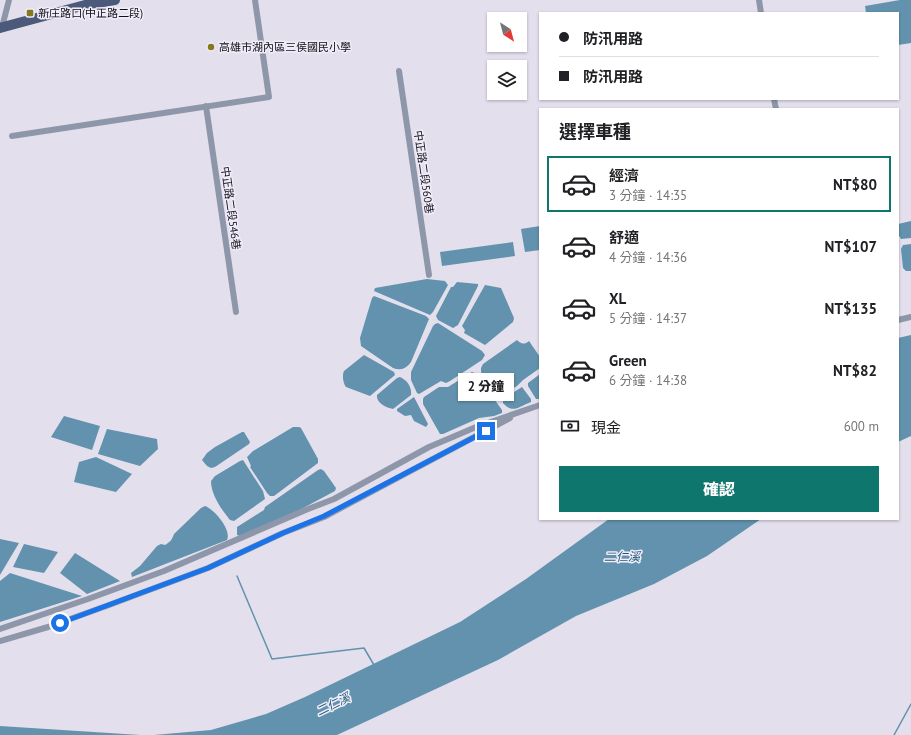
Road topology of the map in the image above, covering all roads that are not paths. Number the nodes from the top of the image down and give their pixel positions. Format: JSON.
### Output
{"nodes":[{"id":1,"x":8,"y":0,"type":"edge"},
{"id":2,"x":114,"y":0,"type":"edge"},
{"id":3,"x":255,"y":0,"type":"edge"},
{"id":4,"x":759,"y":0,"type":"edge"},
{"id":5,"x":761,"y":12,"type":"edge"},
{"id":6,"x":1,"y":28,"type":"edge"},
{"id":7,"x":399,"y":71,"type":"dead end"},
{"id":8,"x":206,"y":106,"type":"junction"},
{"id":9,"x":12,"y":136,"type":"dead end"},
{"id":10,"x":429,"y":275,"type":"dead end"},
{"id":11,"x":236,"y":312,"type":"dead end"},
{"id":12,"x":911,"y":318,"type":"edge"},
{"id":13,"x":899,"y":320,"type":"edge"},
{"id":14,"x":539,"y":405,"type":"edge"},
{"id":15,"x":527,"y":408,"type":"junction"},
{"id":16,"x":0,"y":629,"type":"edge"},
{"id":17,"x":0,"y":641,"type":"edge"}],
"edges":[{"from":1,"to":6,"type":"street"},
{"from":2,"to":6,"type":"main road"},
{"from":3,"to":8,"type":"street"},
{"from":4,"to":5,"type":"street"},
{"from":7,"to":10,"type":"street","name":"中正路二段560巷"},
{"from":8,"to":9,"type":"street"},
{"from":8,"to":11,"type":"street","name":"中正路二段546巷"},
{"from":12,"to":13,"type":"street"},
{"from":14,"to":15,"type":"street"},
{"from":15,"to":16,"type":"street"},
{"from":15,"to":17,"type":"street"}]}
